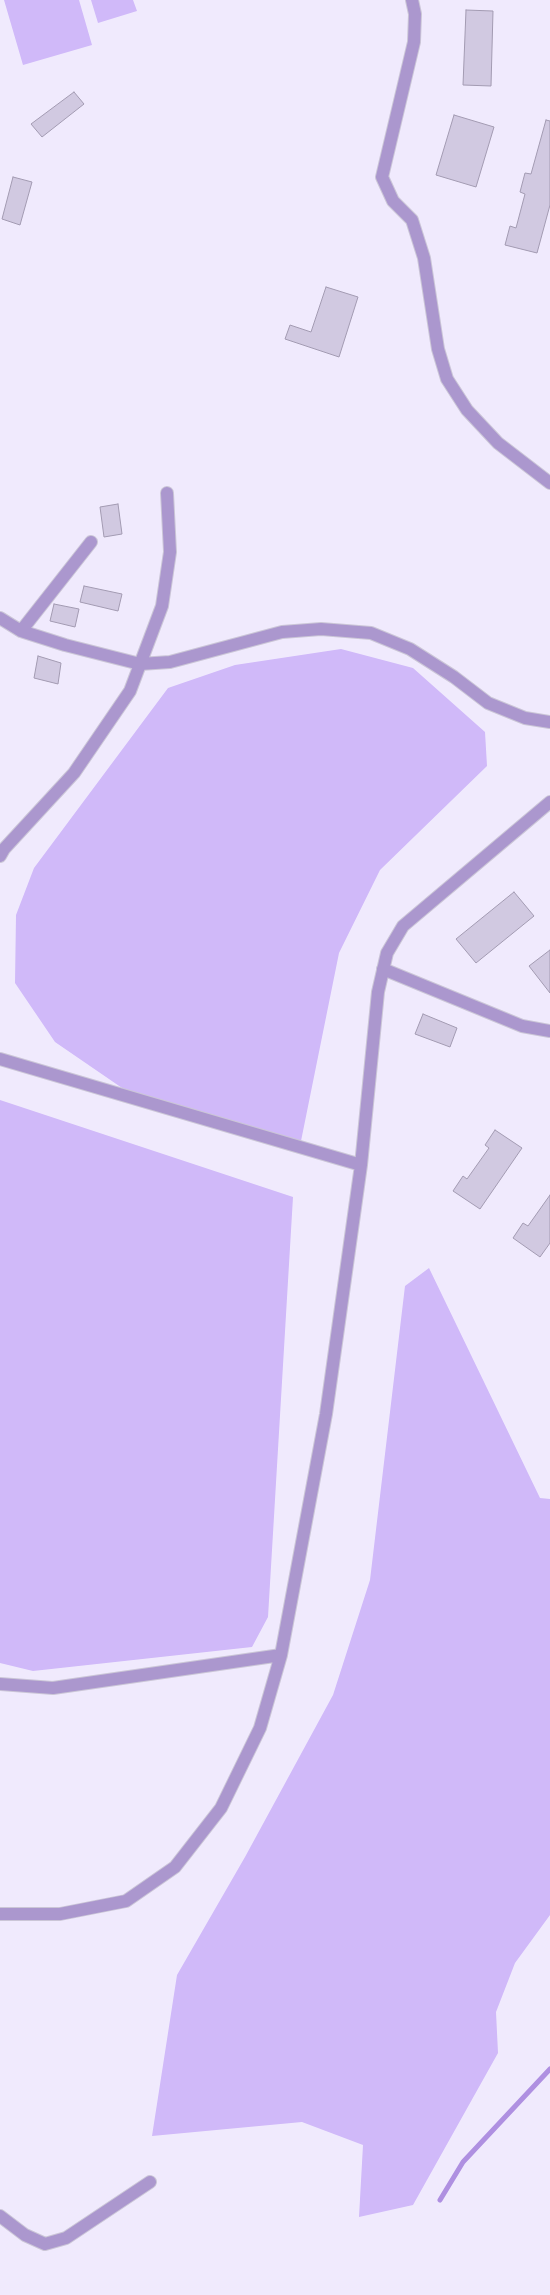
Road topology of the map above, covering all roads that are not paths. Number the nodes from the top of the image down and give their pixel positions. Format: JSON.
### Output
{"nodes":[{"id":1,"x":412,"y":0,"type":"edge"},
{"id":2,"x":550,"y":483,"type":"edge"},
{"id":3,"x":167,"y":493,"type":"dead end"},
{"id":4,"x":91,"y":542,"type":"dead end"},
{"id":5,"x":0,"y":618,"type":"edge"},
{"id":6,"x":21,"y":631,"type":"junction"},
{"id":7,"x":140,"y":664,"type":"junction"},
{"id":8,"x":550,"y":722,"type":"edge"},
{"id":9,"x":550,"y":802,"type":"edge"},
{"id":10,"x":0,"y":856,"type":"edge"},
{"id":11,"x":383,"y":969,"type":"junction"},
{"id":12,"x":550,"y":1031,"type":"edge"},
{"id":13,"x":0,"y":1059,"type":"edge"},
{"id":14,"x":361,"y":1165,"type":"junction"},
{"id":15,"x":281,"y":1656,"type":"junction"},
{"id":16,"x":0,"y":1684,"type":"edge"},
{"id":17,"x":0,"y":1914,"type":"edge"},
{"id":18,"x":150,"y":2182,"type":"dead end"},
{"id":19,"x":0,"y":2216,"type":"edge"}],
"edges":[{"from":1,"to":2,"type":"street"},
{"from":3,"to":7,"type":"street"},
{"from":4,"to":6,"type":"street"},
{"from":5,"to":6,"type":"street"},
{"from":6,"to":7,"type":"street"},
{"from":7,"to":8,"type":"street"},
{"from":7,"to":10,"type":"street"},
{"from":9,"to":11,"type":"street"},
{"from":11,"to":12,"type":"street"},
{"from":11,"to":14,"type":"street"},
{"from":13,"to":14,"type":"street"},
{"from":14,"to":15,"type":"street"},
{"from":15,"to":16,"type":"street"},
{"from":15,"to":17,"type":"street"},
{"from":18,"to":19,"type":"street"}]}
